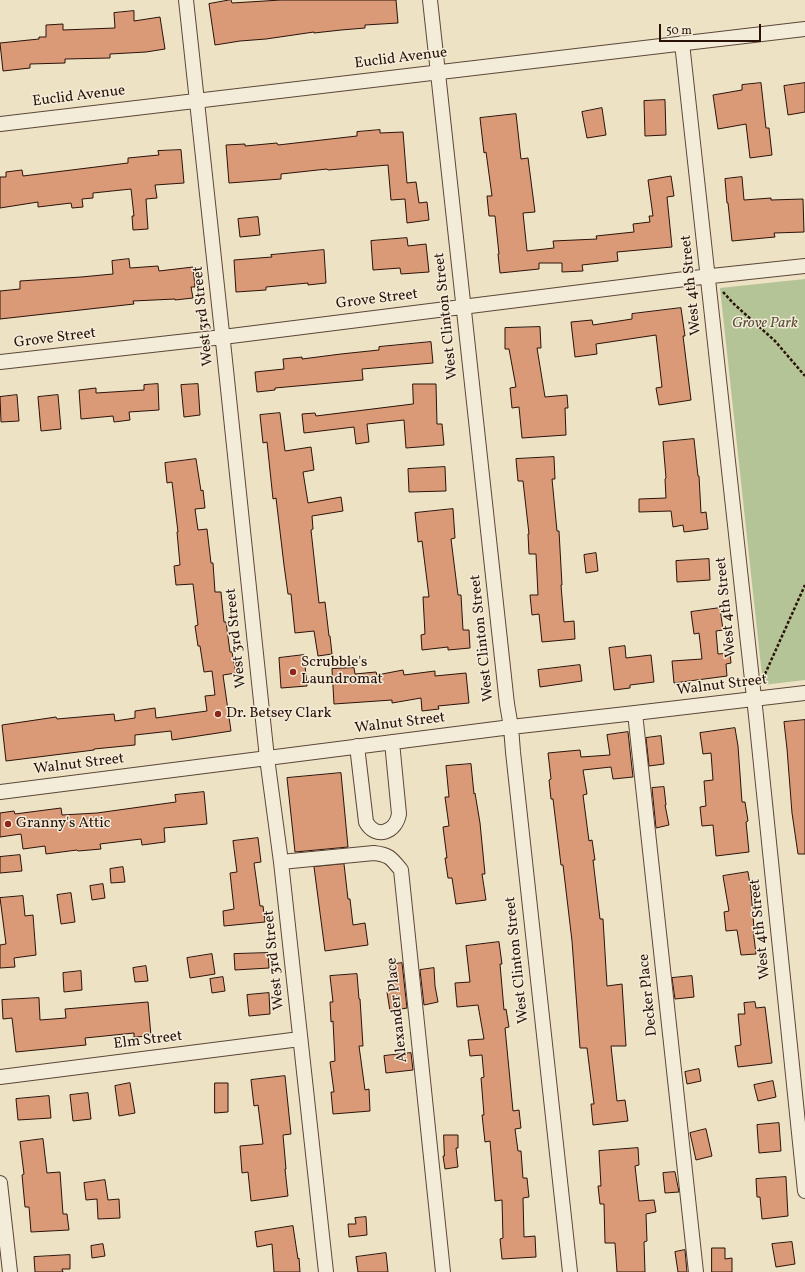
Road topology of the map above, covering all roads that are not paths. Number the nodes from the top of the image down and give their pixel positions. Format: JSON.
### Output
{"nodes":[{"id":1,"x":186,"y":0,"type":"edge"},
{"id":2,"x":430,"y":0,"type":"edge"},
{"id":3,"x":805,"y":29,"type":"edge"},
{"id":4,"x":682,"y":43,"type":"junction"},
{"id":5,"x":438,"y":72,"type":"junction"},
{"id":6,"x":197,"y":100,"type":"junction"},
{"id":7,"x":0,"y":124,"type":"edge"},
{"id":8,"x":805,"y":266,"type":"edge"},
{"id":9,"x":708,"y":277,"type":"junction"},
{"id":10,"x":463,"y":307,"type":"junction"},
{"id":11,"x":223,"y":337,"type":"junction"},
{"id":12,"x":0,"y":362,"type":"edge"},
{"id":13,"x":805,"y":693,"type":"edge"},
{"id":14,"x":754,"y":698,"type":"junction"},
{"id":15,"x":635,"y":713,"type":"junction"},
{"id":16,"x":511,"y":727,"type":"junction"},
{"id":17,"x":392,"y":742,"type":"junction"},
{"id":18,"x":357,"y":746,"type":"junction"},
{"id":19,"x":267,"y":758,"type":"junction"},
{"id":20,"x":0,"y":792,"type":"edge"},
{"id":21,"x":281,"y":862,"type":"junction"},
{"id":22,"x":300,"y":1039,"type":"junction"},
{"id":23,"x":0,"y":1077,"type":"edge"},
{"id":24,"x":0,"y":1184,"type":"edge"},
{"id":25,"x":805,"y":1191,"type":"edge"},
{"id":26,"x":10,"y":1272,"type":"edge"},
{"id":27,"x":326,"y":1272,"type":"edge"},
{"id":28,"x":443,"y":1272,"type":"edge"},
{"id":29,"x":570,"y":1272,"type":"edge"},
{"id":30,"x":696,"y":1272,"type":"edge"}],
"edges":[{"from":1,"to":6,"type":"street","name":"West 3rd Street"},
{"from":2,"to":5,"type":"street","name":"West Clinton Street"},
{"from":3,"to":4,"type":"street","name":"Euclid Avenue"},
{"from":4,"to":5,"type":"street","name":"Euclid Avenue"},
{"from":4,"to":9,"type":"street","name":"West 4th Street"},
{"from":5,"to":6,"type":"street","name":"Euclid Avenue"},
{"from":5,"to":10,"type":"street","name":"West Clinton Street"},
{"from":6,"to":7,"type":"street","name":"Euclid Avenue"},
{"from":6,"to":11,"type":"street","name":"West 3rd Street"},
{"from":8,"to":9,"type":"street","name":"Grove Street"},
{"from":9,"to":10,"type":"street","name":"Grove Street"},
{"from":9,"to":14,"type":"street","name":"West 4th Street"},
{"from":10,"to":11,"type":"street","name":"Grove Street"},
{"from":10,"to":16,"type":"street","name":"West Clinton Street"},
{"from":11,"to":12,"type":"street","name":"Grove Street"},
{"from":11,"to":19,"type":"street","name":"West 3rd Street"},
{"from":13,"to":14,"type":"street","name":"Walnut Street"},
{"from":14,"to":15,"type":"street","name":"Walnut Street"},
{"from":14,"to":25,"type":"street","name":"West 4th Street"},
{"from":15,"to":16,"type":"street","name":"Walnut Street"},
{"from":15,"to":30,"type":"street","name":"Decker Place"},
{"from":16,"to":17,"type":"street","name":"Walnut Street"},
{"from":16,"to":29,"type":"street","name":"West Clinton Street"},
{"from":17,"to":18,"type":"street","name":"Walnut Street"},
{"from":17,"to":18,"type":"street"},
{"from":18,"to":19,"type":"street","name":"Walnut Street"},
{"from":19,"to":20,"type":"street","name":"Walnut Street"},
{"from":19,"to":21,"type":"street","name":"West 3rd Street"},
{"from":21,"to":22,"type":"street","name":"West 3rd Street"},
{"from":21,"to":28,"type":"street","name":"Alexander Place"},
{"from":22,"to":23,"type":"street","name":"Elm Street"},
{"from":22,"to":27,"type":"street","name":"West 3rd Street"},
{"from":24,"to":26,"type":"street"}]}
